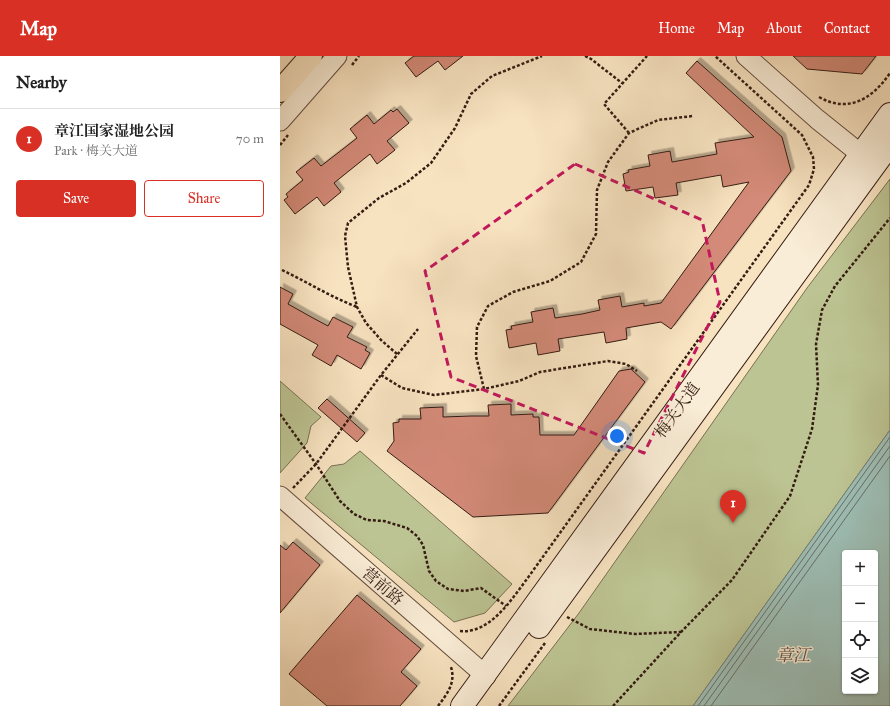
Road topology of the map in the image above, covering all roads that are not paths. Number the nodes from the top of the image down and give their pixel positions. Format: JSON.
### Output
{"nodes":[{"id":1,"x":310,"y":56,"type":"edge"},
{"id":2,"x":337,"y":56,"type":"edge"},
{"id":3,"x":746,"y":56,"type":"edge"},
{"id":4,"x":280,"y":91,"type":"edge"},
{"id":5,"x":890,"y":114,"type":"edge"},
{"id":6,"x":280,"y":121,"type":"edge"},
{"id":7,"x":890,"y":144,"type":"edge"},
{"id":8,"x":867,"y":160,"type":"junction"},
{"id":9,"x":286,"y":493,"type":"edge"},
{"id":10,"x":486,"y":676,"type":"junction"},
{"id":11,"x":462,"y":706,"type":"edge"},
{"id":12,"x":482,"y":706,"type":"edge"}],
"edges":[{"from":1,"to":4,"type":"main road"},
{"from":2,"to":6,"type":"street"},
{"from":3,"to":8,"type":"street"},
{"from":5,"to":8,"type":"main road","name":"梅关大道"},
{"from":7,"to":8,"type":"main road","name":"梅关大道"},
{"from":8,"to":10,"type":"main road","name":"梅关大道"},
{"from":8,"to":12,"type":"main road","name":"梅关大道"},
{"from":9,"to":10,"type":"street","name":"营前路"},
{"from":10,"to":11,"type":"main road","name":"梅关大道"}]}
